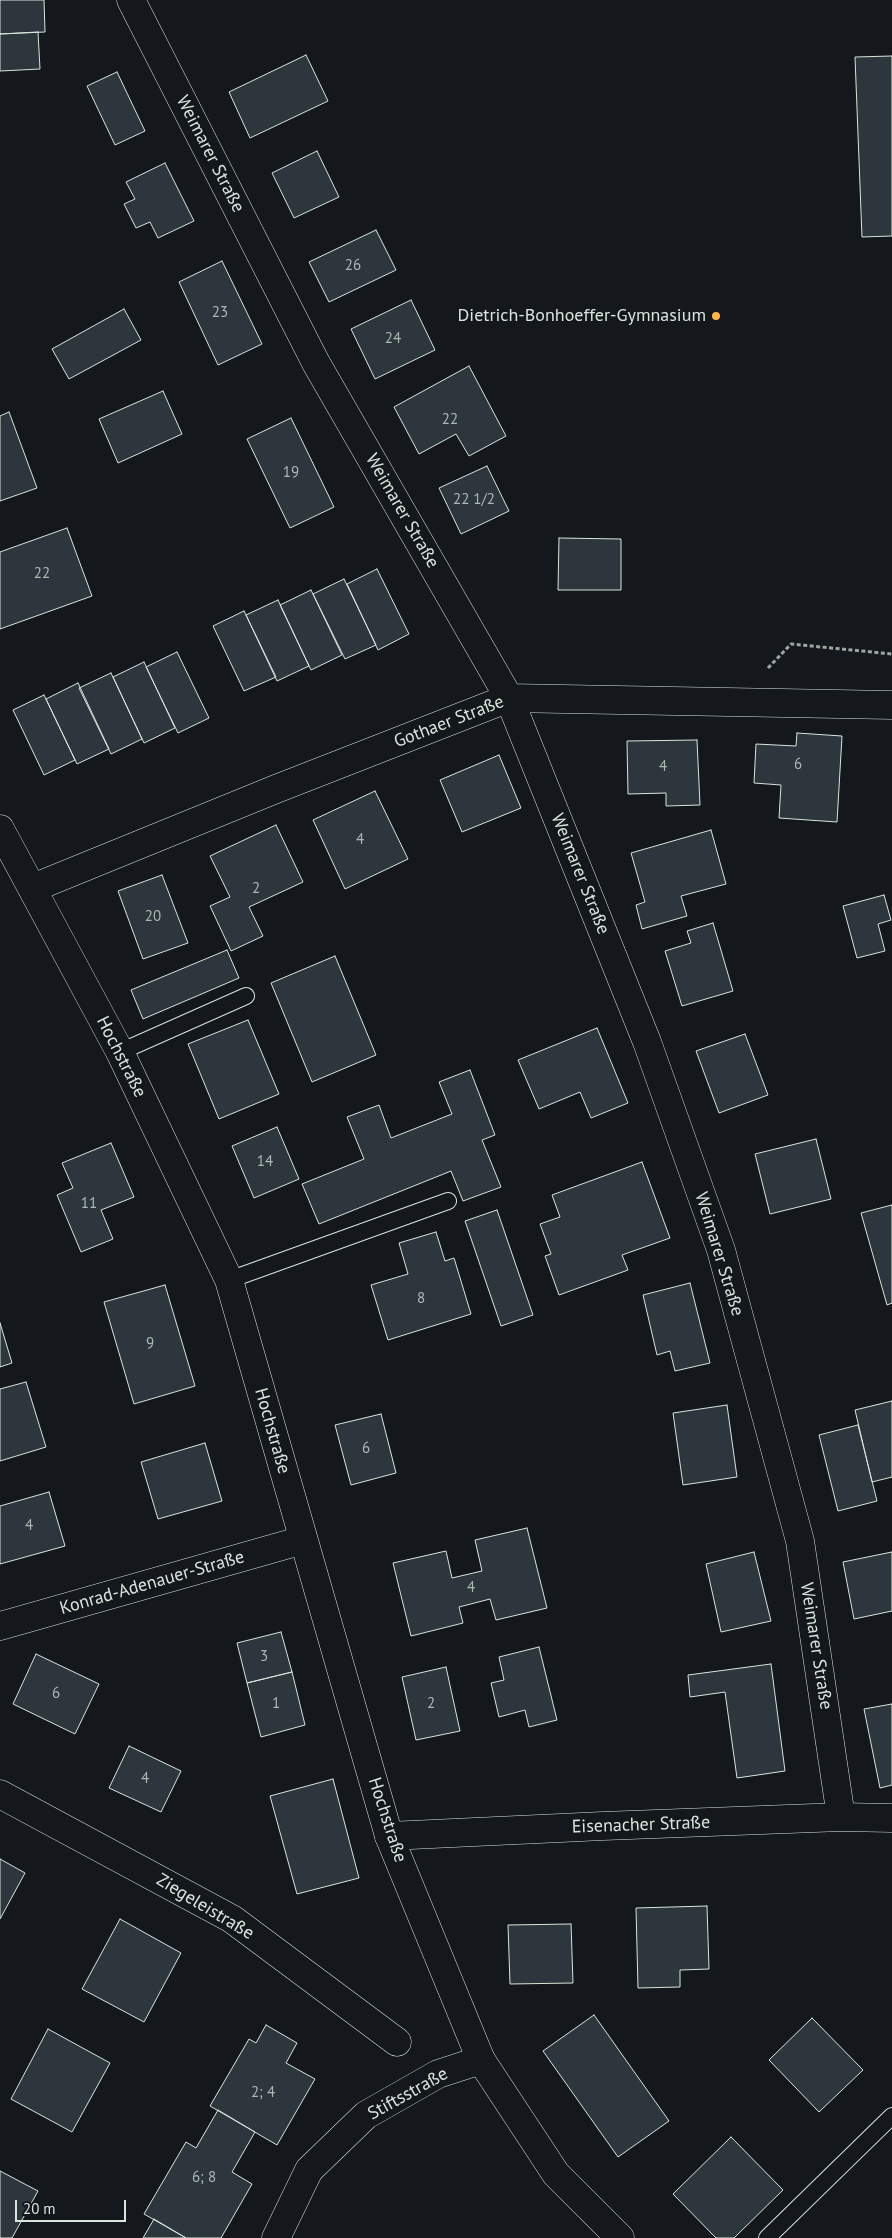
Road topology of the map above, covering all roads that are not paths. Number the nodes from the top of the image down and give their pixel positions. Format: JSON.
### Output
{"nodes":[{"id":1,"x":131,"y":0,"type":"edge"},
{"id":2,"x":509,"y":698,"type":"junction"},
{"id":3,"x":892,"y":705,"type":"edge"},
{"id":4,"x":0,"y":829,"type":"edge"},
{"id":5,"x":33,"y":888,"type":"junction"},
{"id":6,"x":246,"y":996,"type":"dead end"},
{"id":7,"x":120,"y":1052,"type":"junction"},
{"id":8,"x":448,"y":1201,"type":"dead end"},
{"id":9,"x":229,"y":1280,"type":"junction"},
{"id":10,"x":303,"y":1540,"type":"junction"},
{"id":11,"x":0,"y":1626,"type":"edge"},
{"id":12,"x":0,"y":1794,"type":"edge"},
{"id":13,"x":842,"y":1818,"type":"junction"},
{"id":14,"x":892,"y":1818,"type":"edge"},
{"id":15,"x":389,"y":1836,"type":"junction"},
{"id":16,"x":397,"y":2042,"type":"dead end"},
{"id":17,"x":481,"y":2060,"type":"junction"},
{"id":18,"x":892,"y":2116,"type":"edge"},
{"id":19,"x":276,"y":2238,"type":"edge"},
{"id":20,"x":620,"y":2238,"type":"edge"},
{"id":21,"x":767,"y":2238,"type":"edge"}],
"edges":[{"from":1,"to":2,"type":"street","name":"Weimarer Straße"},
{"from":2,"to":3,"type":"street","name":"Gothaer Straße"},
{"from":2,"to":5,"type":"street","name":"Gothaer Straße"},
{"from":2,"to":13,"type":"street","name":"Weimarer Straße"},
{"from":4,"to":5,"type":"street","name":"Hochstraße"},
{"from":5,"to":7,"type":"street","name":"Hochstraße"},
{"from":6,"to":7,"type":"lane"},
{"from":7,"to":9,"type":"street","name":"Hochstraße"},
{"from":8,"to":9,"type":"lane"},
{"from":9,"to":10,"type":"street","name":"Hochstraße"},
{"from":10,"to":11,"type":"street","name":"Konrad-Adenauer-Straße"},
{"from":10,"to":15,"type":"street","name":"Hochstraße"},
{"from":12,"to":16,"type":"street","name":"Ziegeleistraße"},
{"from":13,"to":14,"type":"street","name":"Eisenacher Straße"},
{"from":13,"to":15,"type":"street","name":"Eisenacher Straße"},
{"from":15,"to":17,"type":"street","name":"Hochstraße"},
{"from":17,"to":19,"type":"street","name":"Stiftsstraße"},
{"from":17,"to":20,"type":"street","name":"Hochstraße"},
{"from":18,"to":21,"type":"lane"}]}
